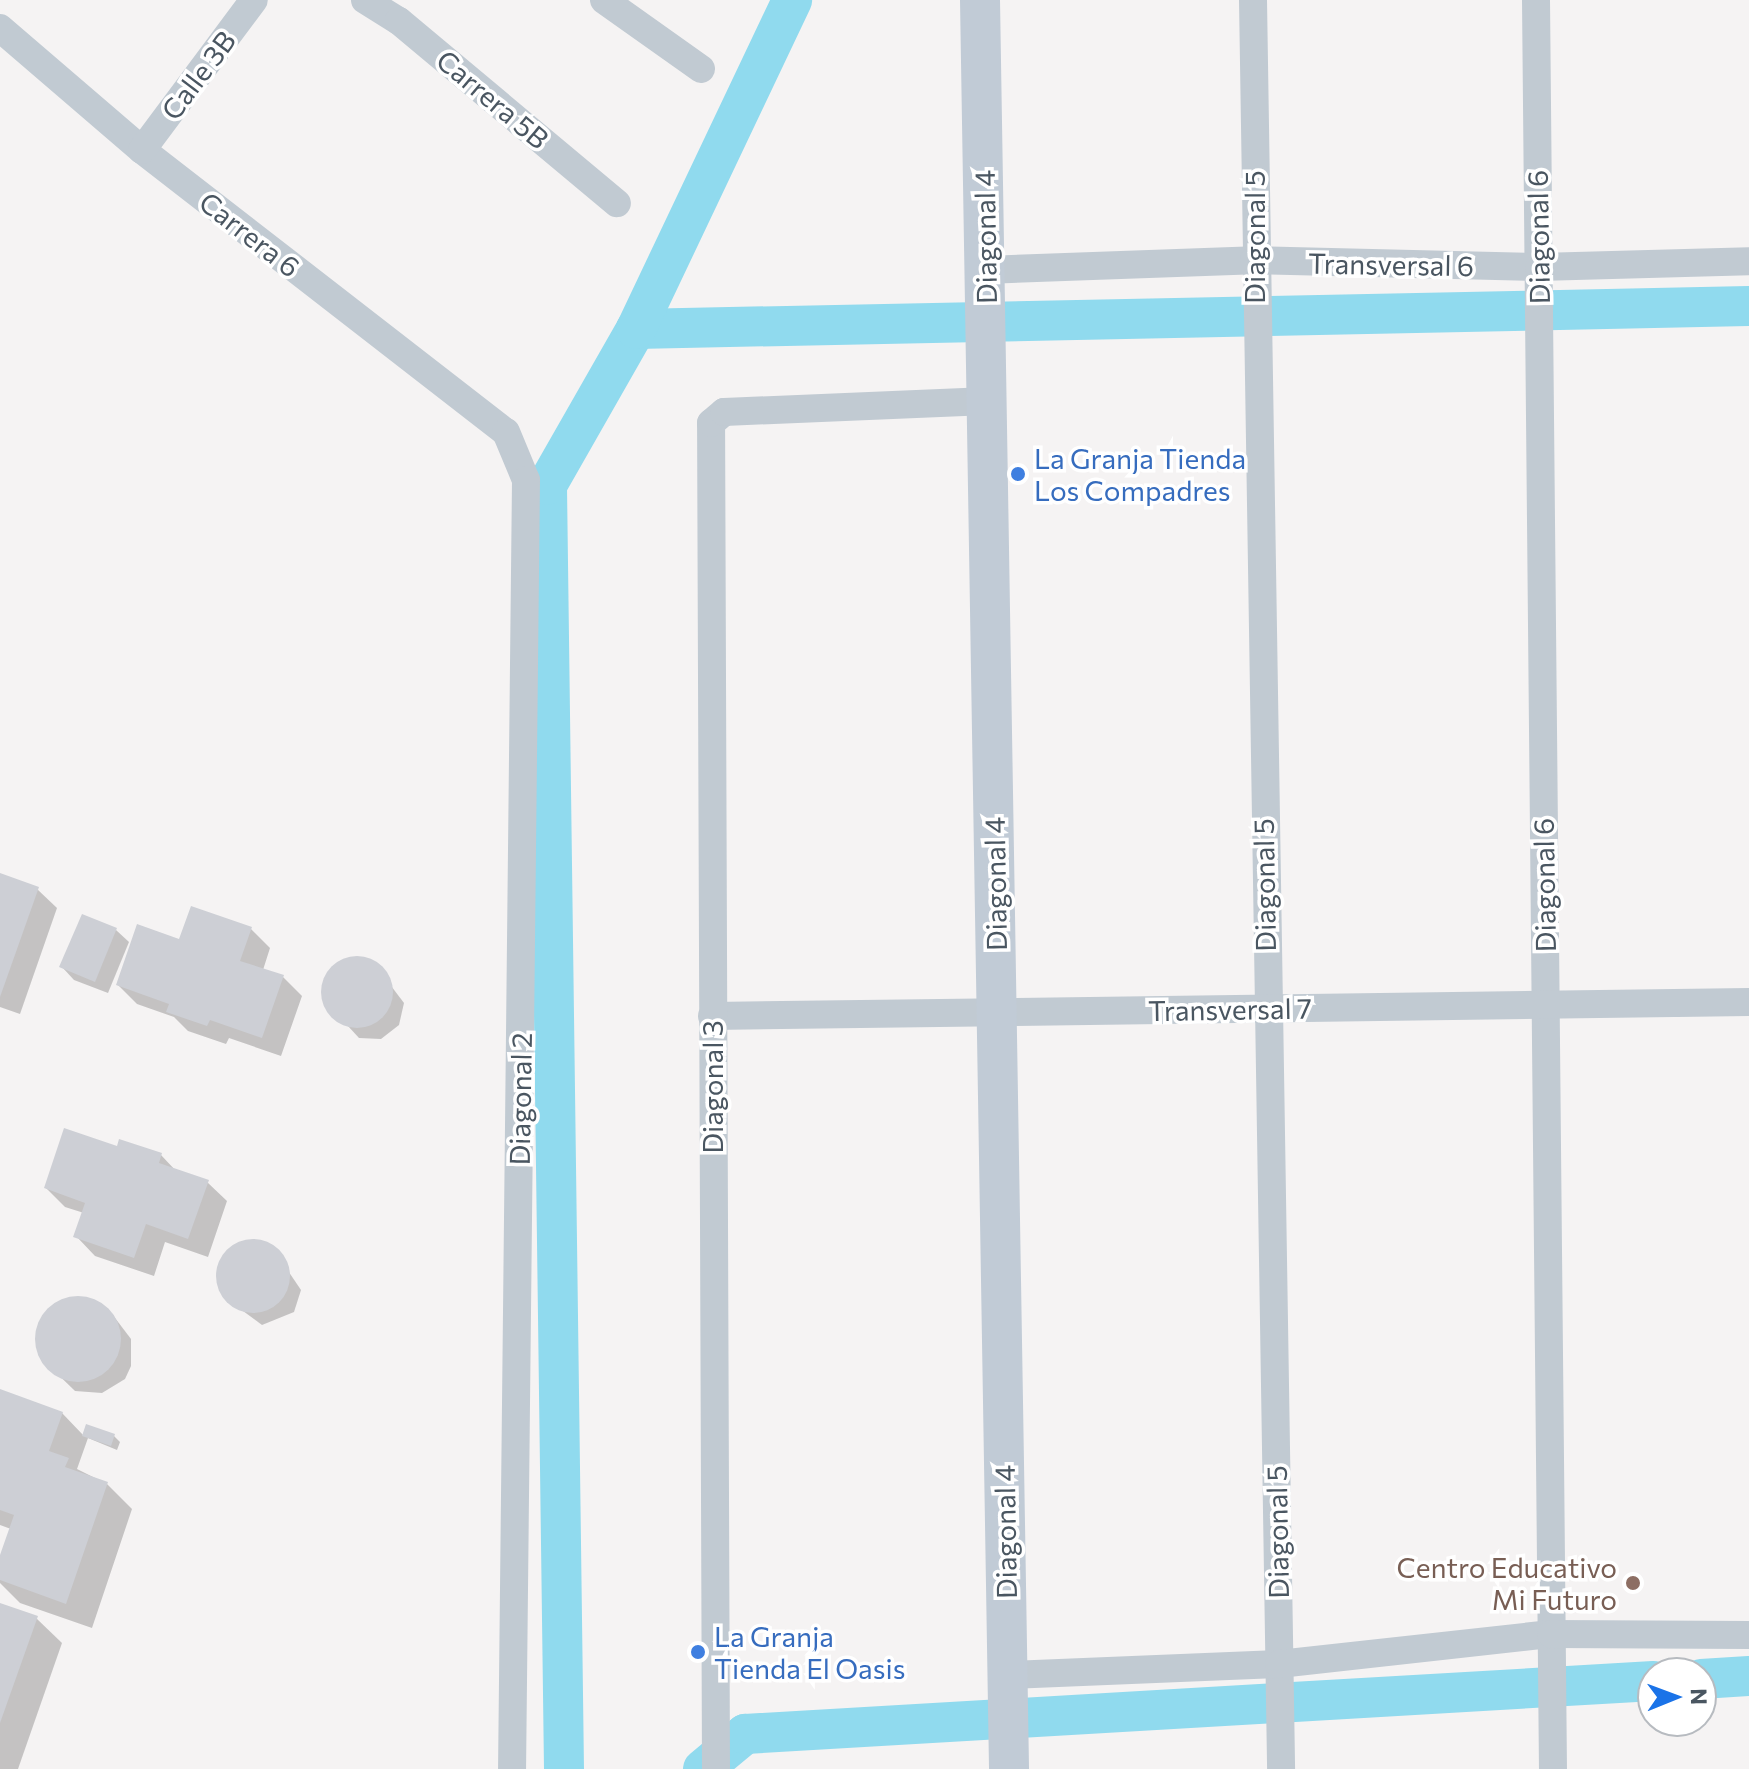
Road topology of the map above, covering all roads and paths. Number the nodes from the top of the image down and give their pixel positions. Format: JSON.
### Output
{"nodes":[{"id":1,"x":254,"y":0,"type":"edge"},
{"id":2,"x":365,"y":0,"type":"edge"},
{"id":3,"x":604,"y":0,"type":"edge"},
{"id":4,"x":980,"y":0,"type":"edge"},
{"id":5,"x":1253,"y":0,"type":"edge"},
{"id":6,"x":1536,"y":0,"type":"edge"},
{"id":7,"x":406,"y":10,"type":"edge"},
{"id":8,"x":0,"y":28,"type":"edge"},
{"id":9,"x":701,"y":69,"type":"dead end"},
{"id":10,"x":142,"y":150,"type":"junction"},
{"id":11,"x":617,"y":203,"type":"dead end"},
{"id":12,"x":1749,"y":261,"type":"edge"},
{"id":13,"x":1539,"y":267,"type":"junction"},
{"id":14,"x":1254,"y":270,"type":"junction"},
{"id":15,"x":986,"y":301,"type":"junction"},
{"id":16,"x":988,"y":401,"type":"junction"},
{"id":17,"x":506,"y":432,"type":"joint"},
{"id":18,"x":1749,"y":1002,"type":"edge"},
{"id":19,"x":1545,"y":1005,"type":"junction"},
{"id":20,"x":1267,"y":1009,"type":"junction"},
{"id":21,"x":997,"y":1012,"type":"junction"},
{"id":22,"x":712,"y":1016,"type":"junction"},
{"id":23,"x":1749,"y":1635,"type":"edge"},
{"id":24,"x":1551,"y":1639,"type":"junction"},
{"id":25,"x":1280,"y":1670,"type":"junction"},
{"id":26,"x":1007,"y":1686,"type":"junction"},
{"id":27,"x":1008,"y":1757,"type":"edge"},
{"id":28,"x":1281,"y":1757,"type":"edge"},
{"id":29,"x":512,"y":1769,"type":"edge"},
{"id":30,"x":716,"y":1769,"type":"edge"},
{"id":31,"x":1553,"y":1769,"type":"edge"}],
"edges":[{"from":1,"to":10,"type":"street","name":"Calle 3B"},
{"from":2,"to":7,"type":"street","name":"Carrera 5B"},
{"from":3,"to":9,"type":"street"},
{"from":4,"to":15,"type":"street","name":"Diagonal 4"},
{"from":5,"to":14,"type":"street","name":"Diagonal 5"},
{"from":6,"to":13,"type":"street","name":"Diagonal 6"},
{"from":7,"to":11,"type":"street","name":"Carrera 5B"},
{"from":8,"to":10,"type":"street","name":"Carrera 6"},
{"from":10,"to":17,"type":"street","name":"Carrera 6"},
{"from":12,"to":13,"type":"street","name":"Transversal 6"},
{"from":13,"to":14,"type":"street","name":"Transversal 6"},
{"from":13,"to":19,"type":"street","name":"Diagonal 6"},
{"from":14,"to":15,"type":"street","name":"Transversal 6"},
{"from":14,"to":20,"type":"street","name":"Diagonal 5"},
{"from":15,"to":16,"type":"street","name":"Diagonal 4"},
{"from":16,"to":21,"type":"street","name":"Diagonal 4"},
{"from":16,"to":22,"type":"street","name":"Diagonal 3"},
{"from":17,"to":29,"type":"street","name":"Diagonal 2"},
{"from":18,"to":19,"type":"street","name":"Transversal 7"},
{"from":19,"to":20,"type":"street","name":"Transversal 7"},
{"from":19,"to":24,"type":"street","name":"Diagonal 6"},
{"from":20,"to":21,"type":"street","name":"Transversal 7"},
{"from":20,"to":25,"type":"street","name":"Diagonal 5"},
{"from":21,"to":22,"type":"street","name":"Transversal 7"},
{"from":21,"to":26,"type":"street","name":"Diagonal 4"},
{"from":22,"to":30,"type":"street","name":"Diagonal 3"},
{"from":23,"to":24,"type":"street"},
{"from":24,"to":25,"type":"street"},
{"from":24,"to":31,"type":"street","name":"Diagonal 6"},
{"from":25,"to":26,"type":"street"},
{"from":25,"to":28,"type":"street","name":"Diagonal 5"},
{"from":26,"to":27,"type":"street","name":"Diagonal 4"}]}
